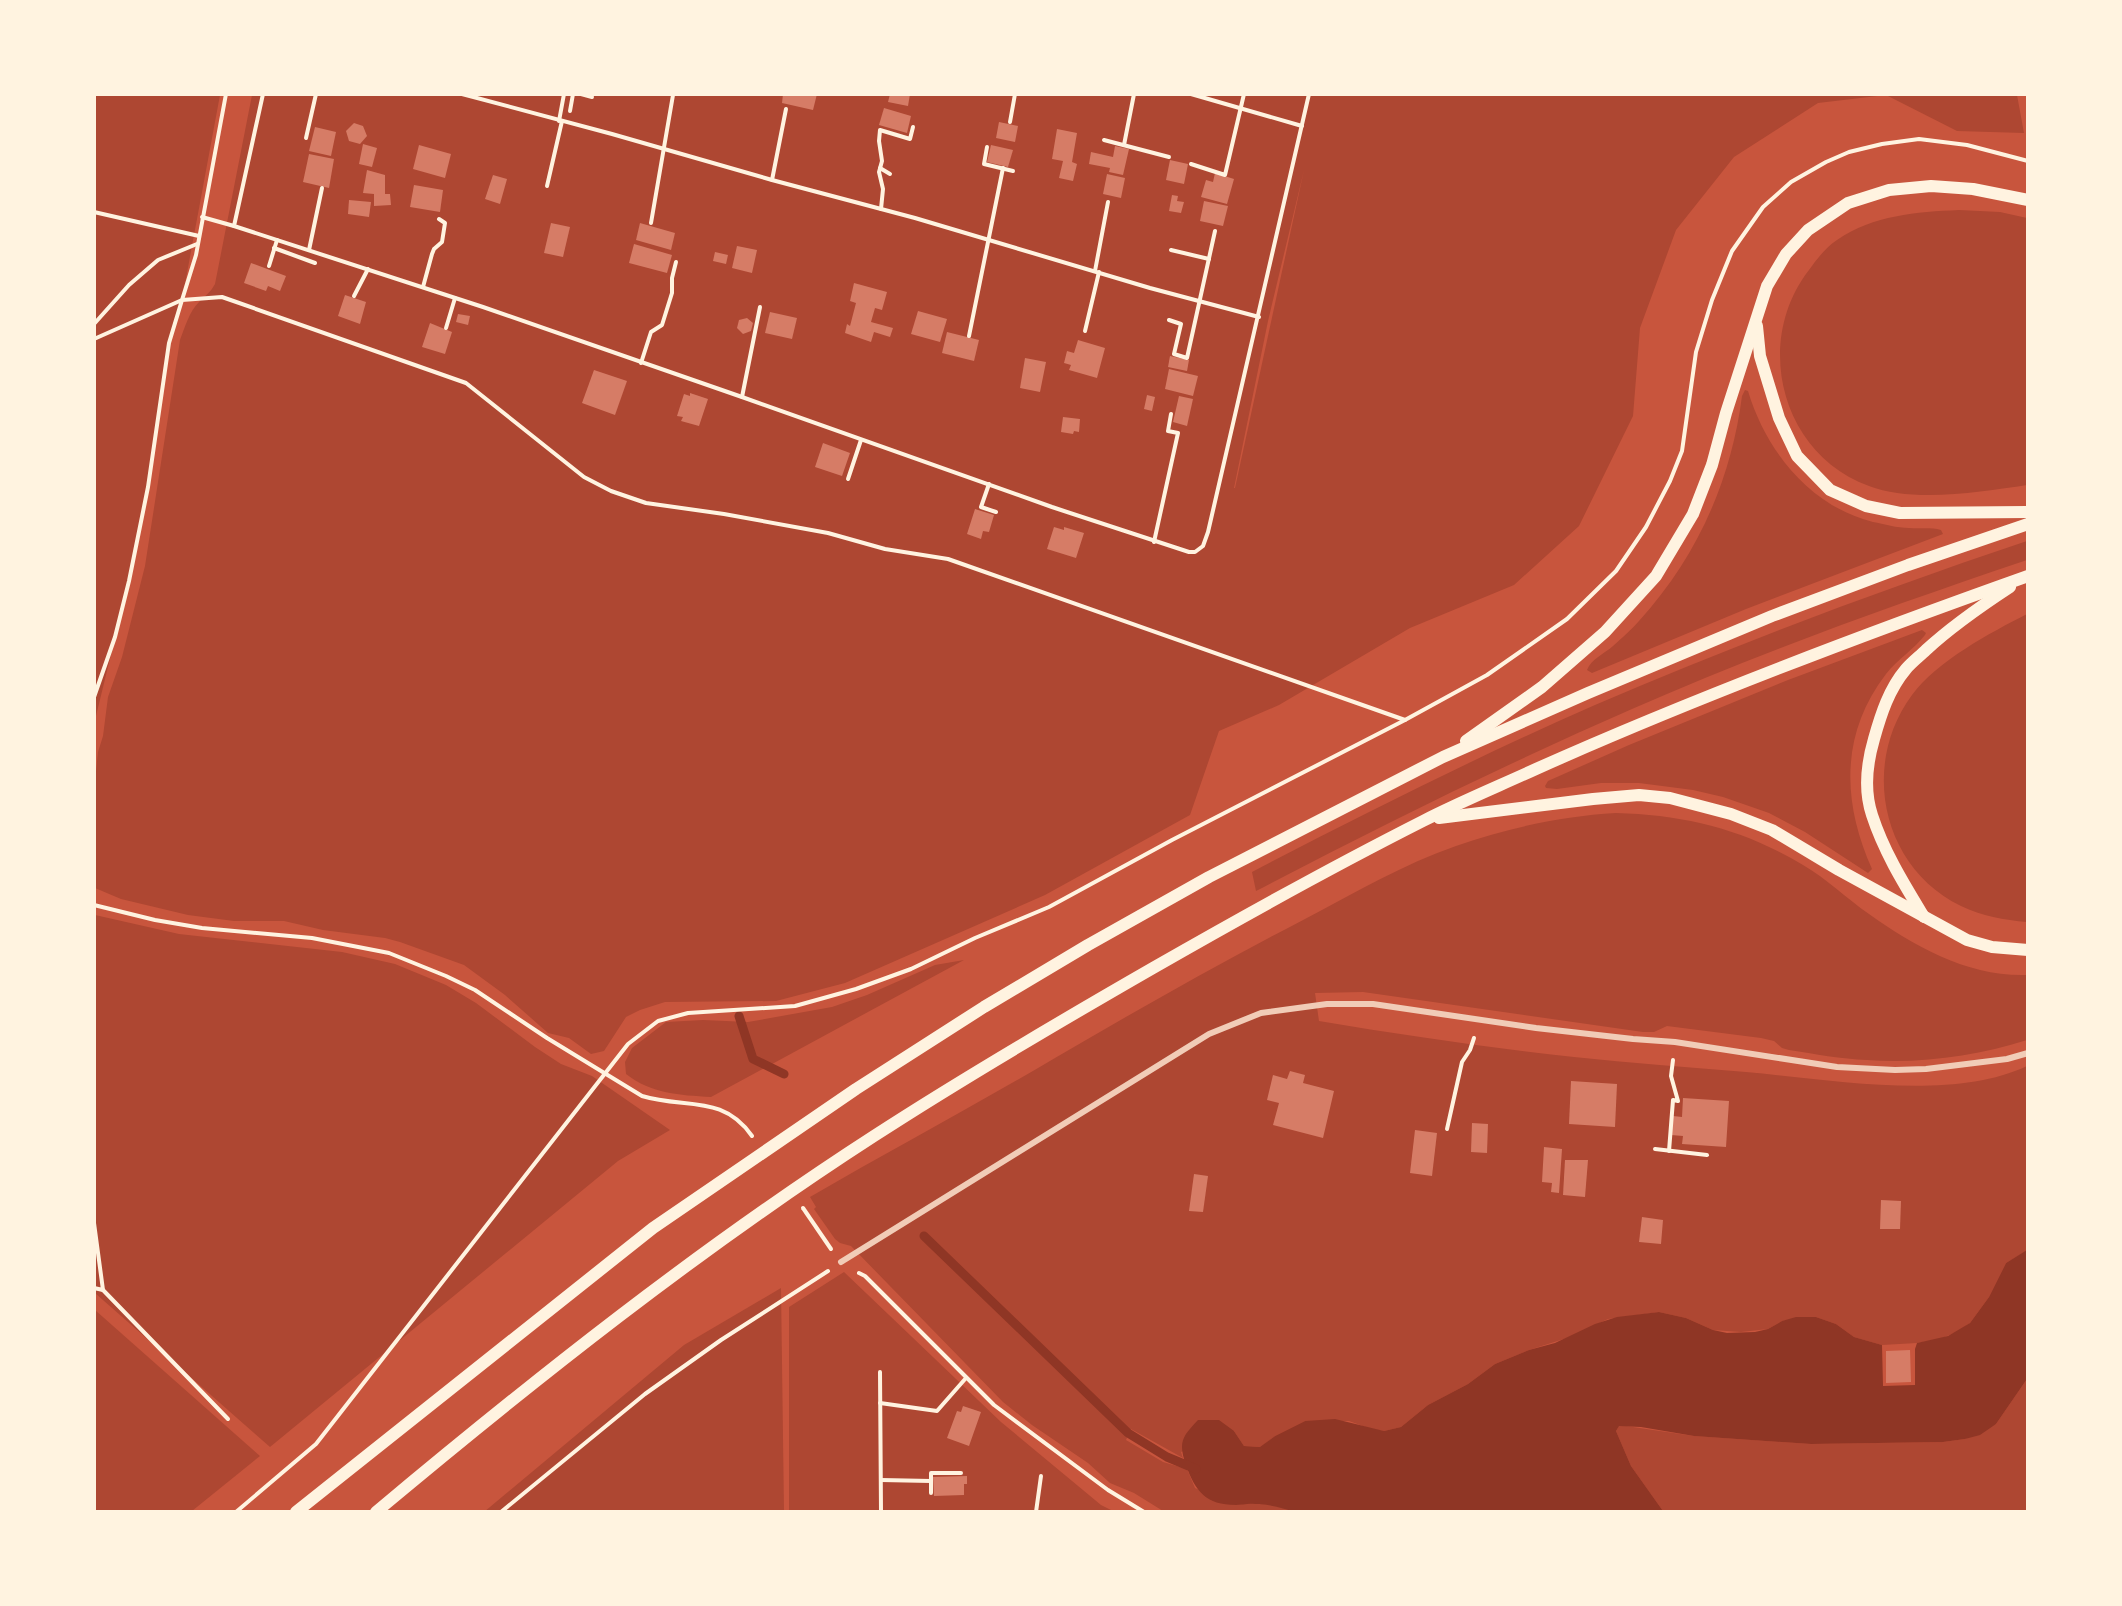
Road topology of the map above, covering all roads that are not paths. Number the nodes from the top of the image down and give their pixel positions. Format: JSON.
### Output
{"nodes":[{"id":1,"x":2028,"y":200,"type":"edge"},
{"id":2,"x":1756,"y":320,"type":"junction"},
{"id":3,"x":2028,"y":512,"type":"edge"},
{"id":4,"x":2028,"y":524,"type":"edge"},
{"id":5,"x":2027,"y":576,"type":"edge"},
{"id":6,"x":1443,"y":757,"type":"junction"},
{"id":7,"x":1426,"y":820,"type":"junction"},
{"id":8,"x":1924,"y":918,"type":"junction"},
{"id":9,"x":2028,"y":950,"type":"edge"},
{"id":10,"x":2028,"y":1053,"type":"edge"},
{"id":11,"x":841,"y":1262,"type":"road end"},
{"id":12,"x":296,"y":1512,"type":"edge"},
{"id":13,"x":376,"y":1512,"type":"edge"}],
"edges":[{"from":1,"to":2,"type":"main road"},
{"from":2,"to":3,"type":"main road"},
{"from":2,"to":6,"type":"main road"},
{"from":4,"to":6,"type":"main road"},
{"from":5,"to":7,"type":"main road"},
{"from":5,"to":8,"type":"main road"},
{"from":6,"to":12,"type":"main road"},
{"from":7,"to":8,"type":"main road"},
{"from":7,"to":13,"type":"main road"},
{"from":8,"to":9,"type":"main road"},
{"from":10,"to":11,"type":"street"}]}
